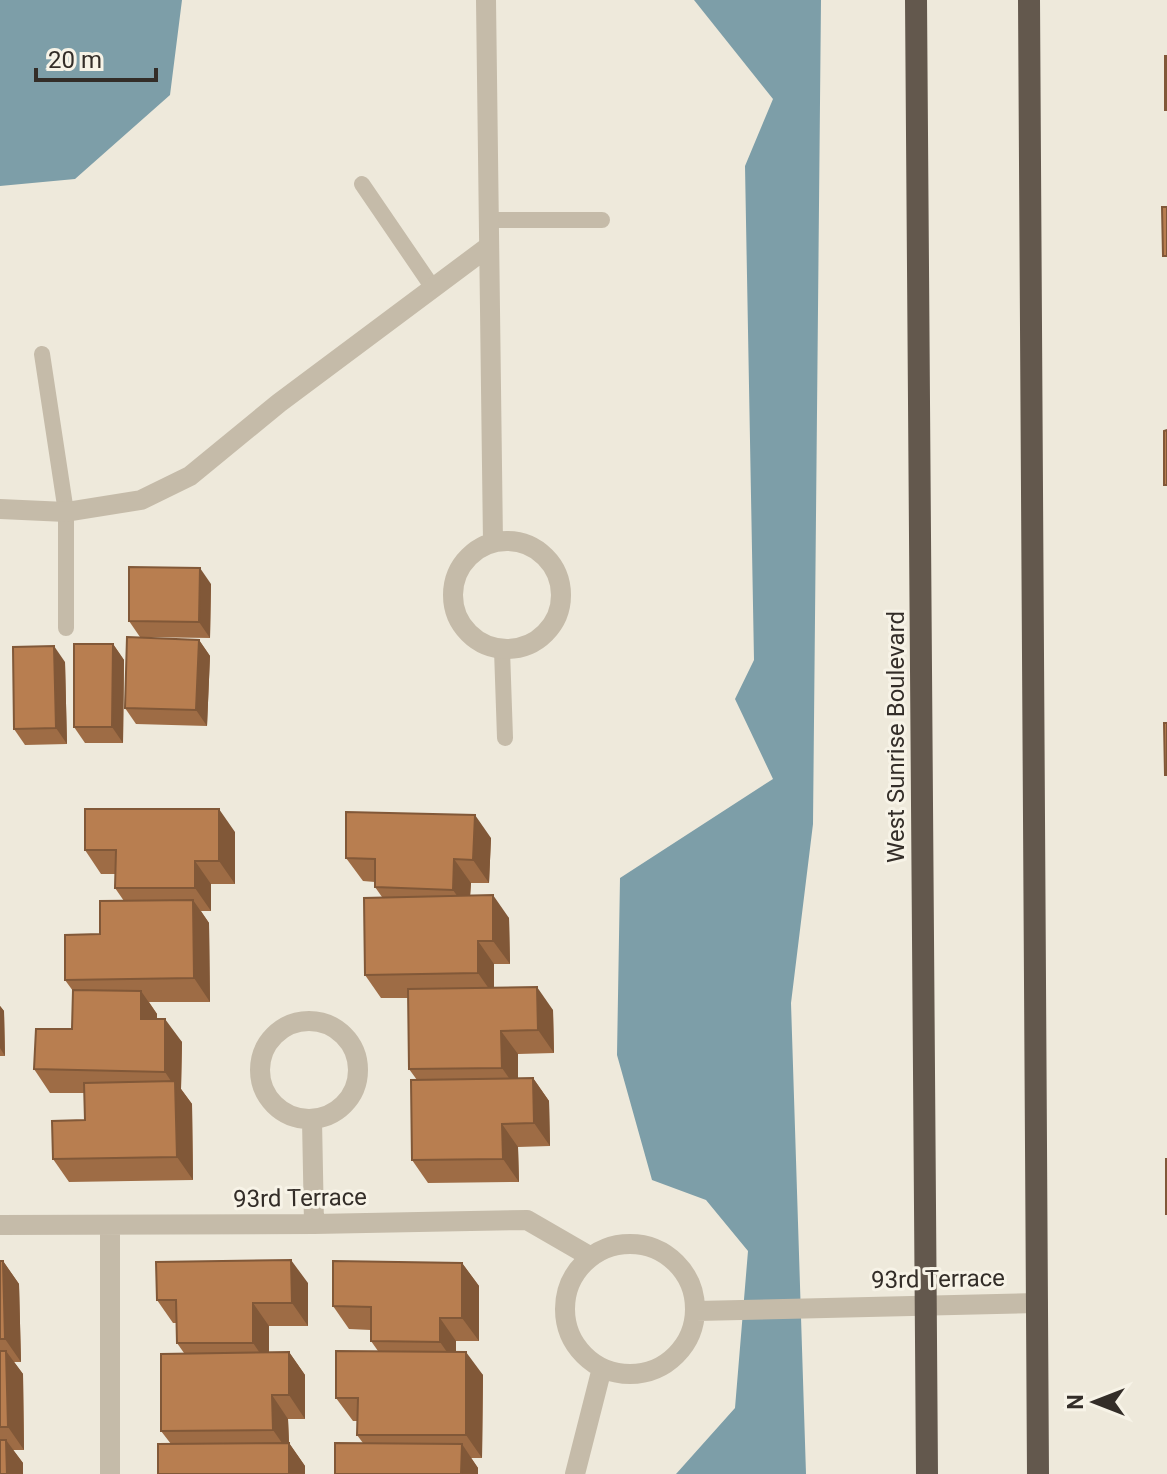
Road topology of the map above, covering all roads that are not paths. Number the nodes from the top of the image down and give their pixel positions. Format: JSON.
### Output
{"nodes":[{"id":1,"x":486,"y":0,"type":"edge"},
{"id":2,"x":916,"y":0,"type":"edge"},
{"id":3,"x":1029,"y":0,"type":"edge"},
{"id":4,"x":362,"y":184,"type":"dead end"},
{"id":5,"x":488,"y":220,"type":"junction"},
{"id":6,"x":602,"y":220,"type":"dead end"},
{"id":7,"x":488,"y":247,"type":"junction"},
{"id":8,"x":433,"y":288,"type":"junction"},
{"id":9,"x":42,"y":354,"type":"dead end"},
{"id":10,"x":0,"y":509,"type":"edge"},
{"id":11,"x":66,"y":512,"type":"junction"},
{"id":12,"x":493,"y":543,"type":"junction"},
{"id":13,"x":66,"y":628,"type":"dead end"},
{"id":14,"x":502,"y":650,"type":"junction"},
{"id":15,"x":505,"y":738,"type":"dead end"},
{"id":16,"x":312,"y":1120,"type":"junction"},
{"id":17,"x":314,"y":1224,"type":"junction"},
{"id":18,"x":0,"y":1225,"type":"edge"},
{"id":19,"x":110,"y":1225,"type":"junction"},
{"id":20,"x":591,"y":1257,"type":"junction"},
{"id":21,"x":1038,"y":1303,"type":"junction"},
{"id":22,"x":925,"y":1306,"type":"junction"},
{"id":23,"x":696,"y":1311,"type":"junction"},
{"id":24,"x":602,"y":1368,"type":"junction"},
{"id":25,"x":110,"y":1474,"type":"edge"},
{"id":26,"x":575,"y":1474,"type":"edge"},
{"id":27,"x":927,"y":1474,"type":"edge"},
{"id":28,"x":1038,"y":1474,"type":"edge"}],
"edges":[{"from":1,"to":5,"type":"street"},
{"from":2,"to":22,"type":"highway","name":"West Sunrise Boulevard"},
{"from":3,"to":21,"type":"highway"},
{"from":4,"to":8,"type":"lane"},
{"from":5,"to":6,"type":"lane"},
{"from":5,"to":7,"type":"street"},
{"from":7,"to":8,"type":"street"},
{"from":7,"to":12,"type":"street"},
{"from":8,"to":11,"type":"street"},
{"from":9,"to":11,"type":"lane"},
{"from":10,"to":11,"type":"street"},
{"from":11,"to":13,"type":"lane"},
{"from":12,"to":14,"type":"street"},
{"from":12,"to":14,"type":"street"},
{"from":14,"to":15,"type":"lane"},
{"from":16,"to":16,"type":"street"},
{"from":16,"to":17,"type":"street"},
{"from":17,"to":19,"type":"street","name":"93rd Terrace"},
{"from":17,"to":20,"type":"street","name":"93rd Terrace"},
{"from":18,"to":19,"type":"street","name":"93rd Terrace"},
{"from":19,"to":25,"type":"street"},
{"from":20,"to":23,"type":"street"},
{"from":20,"to":24,"type":"street"},
{"from":21,"to":22,"type":"street","name":"93rd Terrace"},
{"from":21,"to":28,"type":"highway"},
{"from":22,"to":23,"type":"street","name":"93rd Terrace"},
{"from":22,"to":27,"type":"highway","name":"West Sunrise Boulevard"},
{"from":23,"to":24,"type":"street"},
{"from":24,"to":26,"type":"street"}]}
